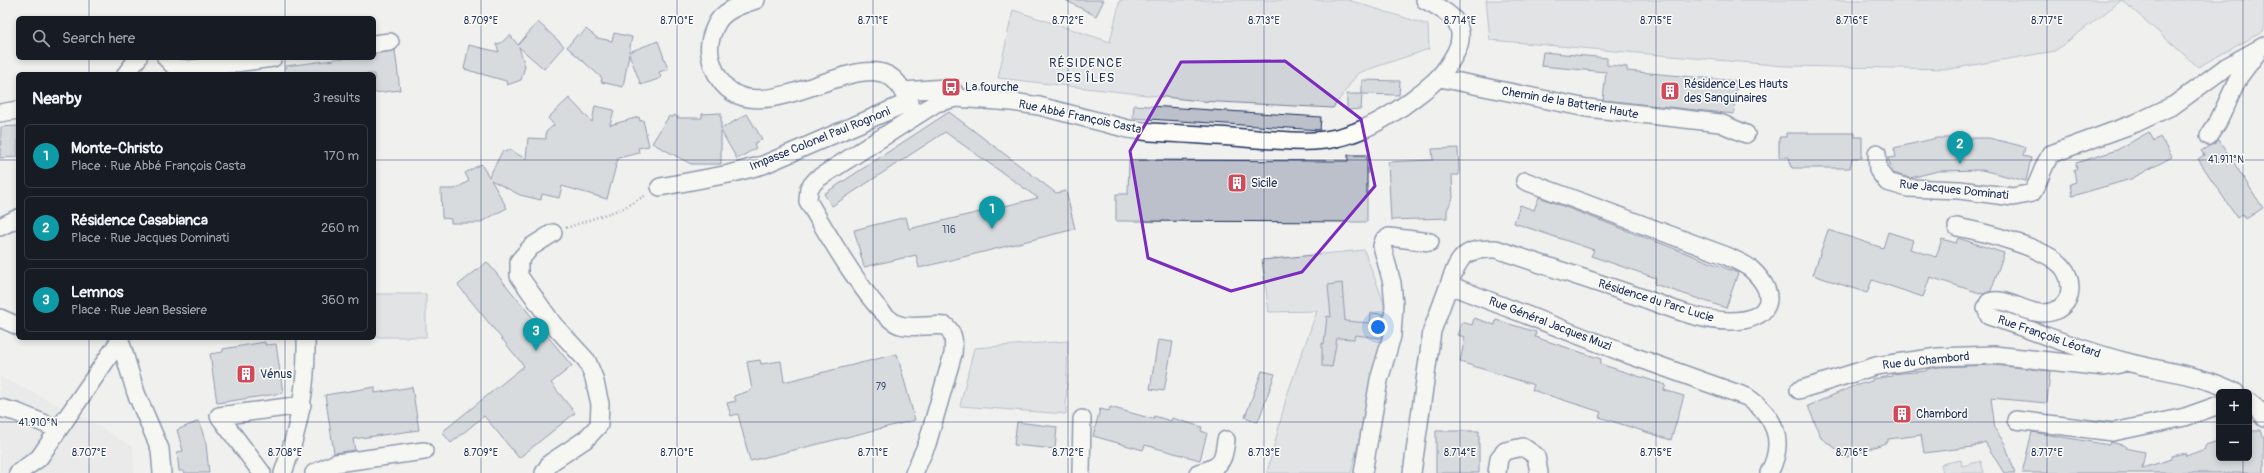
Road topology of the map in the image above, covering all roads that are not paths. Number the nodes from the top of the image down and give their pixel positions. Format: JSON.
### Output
{"nodes":[{"id":1,"x":756,"y":0,"type":"edge"},
{"id":2,"x":1425,"y":0,"type":"edge"},
{"id":3,"x":2263,"y":46,"type":"edge"},
{"id":4,"x":136,"y":60,"type":"edge"},
{"id":5,"x":168,"y":60,"type":"edge"},
{"id":6,"x":259,"y":60,"type":"edge"},
{"id":7,"x":128,"y":72,"type":"edge"},
{"id":8,"x":1440,"y":78,"type":"junction"},
{"id":9,"x":956,"y":98,"type":"junction"},
{"id":10,"x":909,"y":103,"type":"junction"},
{"id":11,"x":16,"y":110,"type":"edge"},
{"id":12,"x":0,"y":113,"type":"edge"},
{"id":13,"x":1746,"y":134,"type":"dead end"},
{"id":14,"x":2208,"y":136,"type":"dead end"},
{"id":15,"x":1877,"y":153,"type":"dead end"},
{"id":16,"x":1525,"y":181,"type":"dead end"},
{"id":17,"x":660,"y":187,"type":"road end"},
{"id":18,"x":16,"y":219,"type":"edge"},
{"id":19,"x":0,"y":227,"type":"edge"},
{"id":20,"x":1957,"y":227,"type":"dead end"},
{"id":21,"x":553,"y":233,"type":"road end"},
{"id":22,"x":1430,"y":242,"type":"dead end"},
{"id":23,"x":1449,"y":285,"type":"junction"},
{"id":24,"x":0,"y":318,"type":"edge"},
{"id":25,"x":16,"y":325,"type":"edge"},
{"id":26,"x":118,"y":340,"type":"edge"},
{"id":27,"x":119,"y":340,"type":"edge"},
{"id":28,"x":306,"y":340,"type":"edge"},
{"id":29,"x":2128,"y":363,"type":"junction"},
{"id":30,"x":2229,"y":389,"type":"edge"},
{"id":31,"x":1799,"y":390,"type":"dead end"},
{"id":32,"x":2252,"y":404,"type":"edge"},
{"id":33,"x":302,"y":405,"type":"junction"},
{"id":34,"x":2216,"y":406,"type":"edge"},
{"id":35,"x":0,"y":408,"type":"edge"},
{"id":36,"x":2264,"y":418,"type":"edge"},
{"id":37,"x":1082,"y":419,"type":"dead end"},
{"id":38,"x":2016,"y":420,"type":"dead end"},
{"id":39,"x":58,"y":429,"type":"junction"},
{"id":40,"x":1226,"y":440,"type":"dead end"},
{"id":41,"x":424,"y":451,"type":"dead end"},
{"id":42,"x":18,"y":473,"type":"edge"},
{"id":43,"x":162,"y":473,"type":"edge"},
{"id":44,"x":262,"y":473,"type":"edge"},
{"id":45,"x":283,"y":473,"type":"edge"},
{"id":46,"x":314,"y":473,"type":"edge"},
{"id":47,"x":544,"y":473,"type":"edge"},
{"id":48,"x":914,"y":473,"type":"edge"},
{"id":49,"x":1081,"y":473,"type":"edge"},
{"id":50,"x":1198,"y":473,"type":"edge"},
{"id":51,"x":1363,"y":473,"type":"edge"},
{"id":52,"x":1412,"y":473,"type":"edge"},
{"id":53,"x":1497,"y":473,"type":"edge"},
{"id":54,"x":1539,"y":473,"type":"edge"},
{"id":55,"x":1769,"y":473,"type":"edge"}],
"edges":[{"from":1,"to":10,"type":"street"},
{"from":2,"to":8,"type":"street","name":"Rue Abbé François Casta"},
{"from":3,"to":14,"type":"street"},
{"from":3,"to":15,"type":"street","name":"Rue Jacques Dominati"},
{"from":4,"to":7,"type":"street"},
{"from":5,"to":6,"type":"street"},
{"from":8,"to":9,"type":"street","name":"Rue Abbé François Casta"},
{"from":8,"to":13,"type":"street","name":"Chemin de la Batterie Haute"},
{"from":9,"to":10,"type":"street","name":"Rue Abbé François Casta"},
{"from":9,"to":10,"type":"street"},
{"from":10,"to":17,"type":"street","name":"Impasse Colonel Paul Rognoni"},
{"from":10,"to":48,"type":"street","name":"Rue Abbé François Casta"},
{"from":11,"to":12,"type":"street"},
{"from":16,"to":23,"type":"street","name":"Résidence du Parc Lucie"},
{"from":18,"to":19,"type":"street"},
{"from":20,"to":29,"type":"street","name":"Rue François Léotard"},
{"from":21,"to":47,"type":"street"},
{"from":22,"to":51,"type":"street"},
{"from":23,"to":52,"type":"street"},
{"from":23,"to":55,"type":"street","name":"Rue Général Jacques Muzi"},
{"from":24,"to":25,"type":"street"},
{"from":26,"to":39,"type":"street"},
{"from":27,"to":43,"type":"street"},
{"from":28,"to":33,"type":"street"},
{"from":29,"to":30,"type":"street","name":"Rue François Léotard"},
{"from":29,"to":31,"type":"street","name":"Rue du Chambord"},
{"from":32,"to":36,"type":"street"},
{"from":33,"to":44,"type":"street"},
{"from":33,"to":45,"type":"street"},
{"from":34,"to":38,"type":"street"},
{"from":35,"to":39,"type":"street"},
{"from":37,"to":49,"type":"street"},
{"from":39,"to":42,"type":"street"},
{"from":40,"to":50,"type":"street"},
{"from":41,"to":46,"type":"street"},
{"from":53,"to":54,"type":"street"}]}
